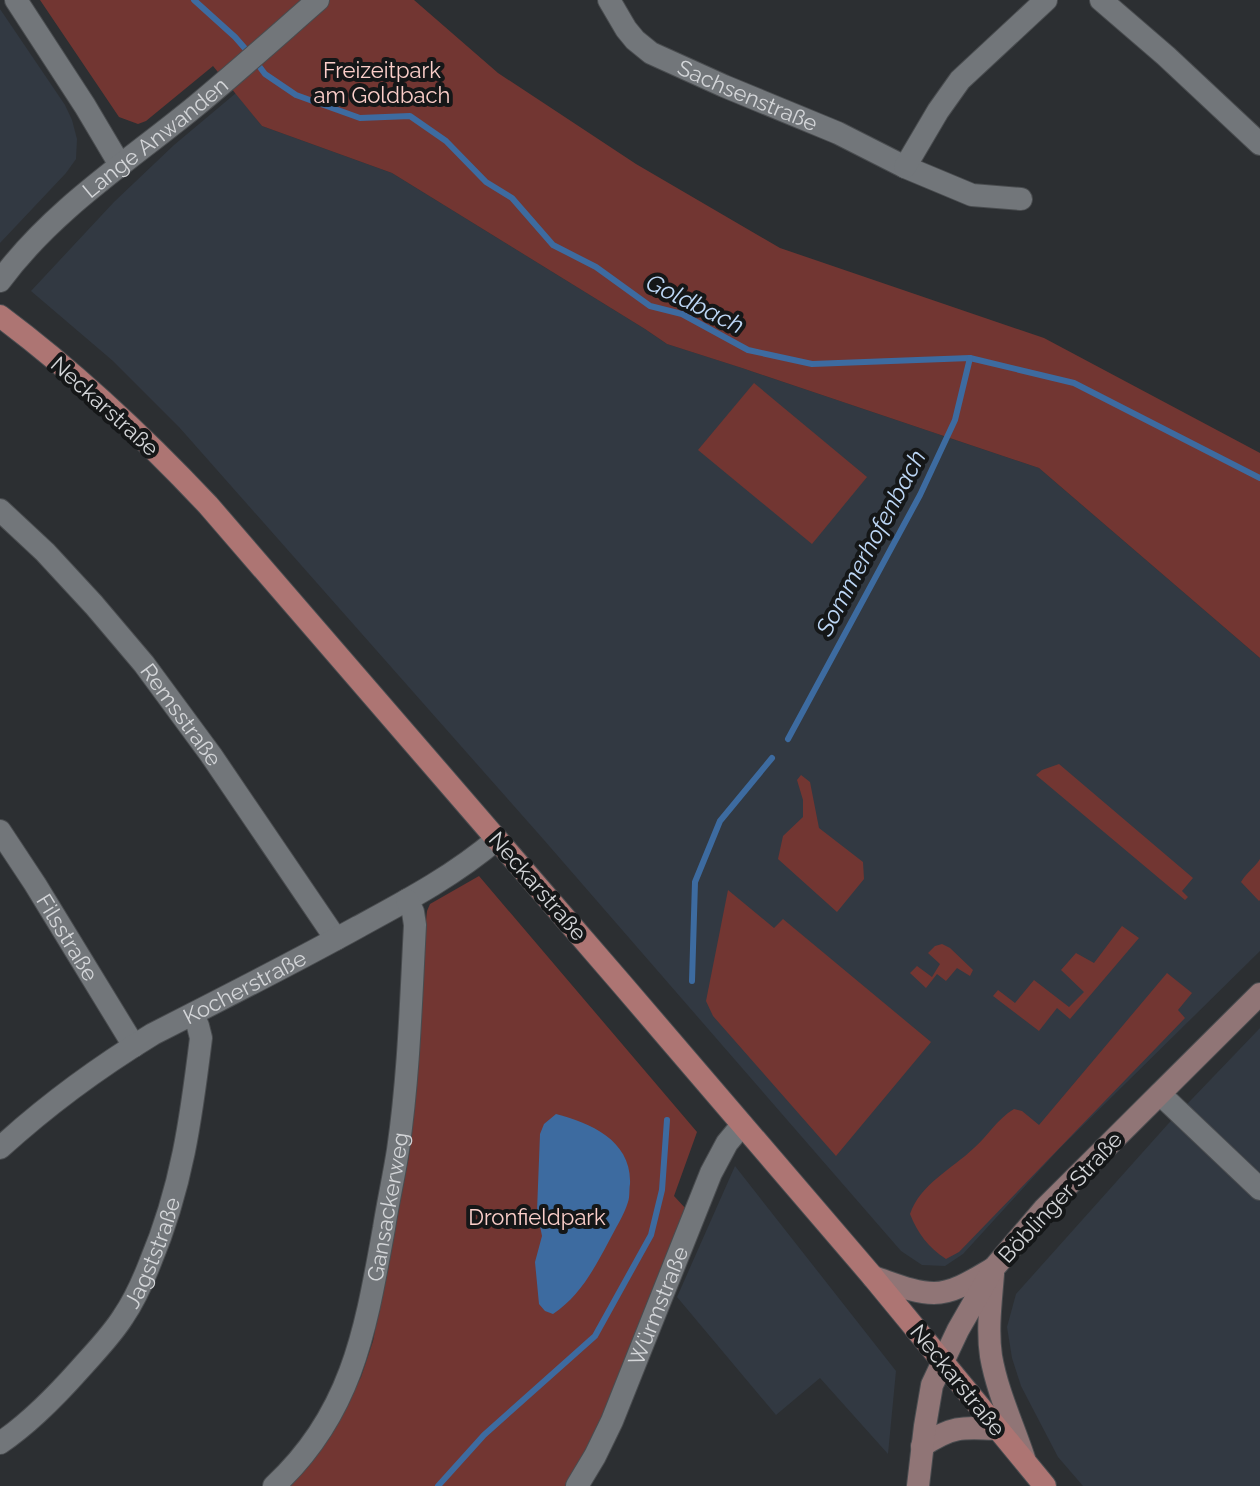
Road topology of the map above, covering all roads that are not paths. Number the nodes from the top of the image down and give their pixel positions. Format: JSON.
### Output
{"nodes":[{"id":1,"x":16,"y":0,"type":"edge"},
{"id":2,"x":318,"y":0,"type":"edge"},
{"id":3,"x":609,"y":0,"type":"edge"},
{"id":4,"x":1046,"y":0,"type":"edge"},
{"id":5,"x":1101,"y":0,"type":"edge"},
{"id":6,"x":1260,"y":144,"type":"edge"},
{"id":7,"x":120,"y":165,"type":"junction"},
{"id":8,"x":905,"y":167,"type":"junction"},
{"id":9,"x":1021,"y":199,"type":"dead end"},
{"id":10,"x":0,"y":281,"type":"edge"},
{"id":11,"x":0,"y":316,"type":"edge"},
{"id":12,"x":0,"y":510,"type":"edge"},
{"id":13,"x":0,"y":831,"type":"edge"},
{"id":14,"x":497,"y":839,"type":"junction"},
{"id":15,"x":407,"y":900,"type":"junction"},
{"id":16,"x":336,"y":939,"type":"junction"},
{"id":17,"x":1260,"y":994,"type":"edge"},
{"id":18,"x":193,"y":1014,"type":"junction"},
{"id":19,"x":134,"y":1046,"type":"junction"},
{"id":20,"x":1160,"y":1094,"type":"junction"},
{"id":21,"x":742,"y":1125,"type":"junction"},
{"id":22,"x":0,"y":1148,"type":"edge"},
{"id":23,"x":1260,"y":1189,"type":"edge"},
{"id":24,"x":993,"y":1269,"type":"junction"},
{"id":25,"x":873,"y":1277,"type":"junction"},
{"id":26,"x":942,"y":1362,"type":"junction"},
{"id":27,"x":997,"y":1429,"type":"junction"},
{"id":28,"x":0,"y":1443,"type":"edge"},
{"id":29,"x":922,"y":1446,"type":"junction"},
{"id":30,"x":1025,"y":1462,"type":"junction"},
{"id":31,"x":274,"y":1486,"type":"edge"},
{"id":32,"x":577,"y":1486,"type":"edge"},
{"id":33,"x":918,"y":1486,"type":"edge"},
{"id":34,"x":1045,"y":1486,"type":"edge"}],
"edges":[{"from":1,"to":7,"type":"street"},
{"from":2,"to":7,"type":"street","name":"Lange Anwanden"},
{"from":3,"to":8,"type":"street","name":"Sachsenstraße"},
{"from":4,"to":8,"type":"street"},
{"from":5,"to":6,"type":"street"},
{"from":7,"to":10,"type":"street","name":"Lange Anwanden"},
{"from":8,"to":9,"type":"street","name":"Sachsenstraße"},
{"from":11,"to":14,"type":"main road","name":"Neckarstraße"},
{"from":12,"to":16,"type":"street","name":"Remsstraße"},
{"from":13,"to":19,"type":"street","name":"Filsstraße"},
{"from":14,"to":15,"type":"street","name":"Kocherstraße"},
{"from":14,"to":21,"type":"main road","name":"Neckarstraße"},
{"from":15,"to":16,"type":"street","name":"Kocherstraße"},
{"from":15,"to":31,"type":"street","name":"Gansackerweg"},
{"from":16,"to":18,"type":"street","name":"Kocherstraße"},
{"from":17,"to":20,"type":"main road","name":"Böblinger Straße"},
{"from":18,"to":19,"type":"street","name":"Kocherstraße"},
{"from":18,"to":28,"type":"street","name":"Jagststraße"},
{"from":19,"to":22,"type":"street","name":"Kocherstraße"},
{"from":20,"to":23,"type":"street"},
{"from":20,"to":24,"type":"main road","name":"Böblinger Straße"},
{"from":21,"to":25,"type":"main road","name":"Neckarstraße"},
{"from":21,"to":32,"type":"street","name":"Würmstraße"},
{"from":24,"to":25,"type":"main road"},
{"from":24,"to":26,"type":"main road","name":"Böblinger Straße"},
{"from":24,"to":30,"type":"main road"},
{"from":25,"to":26,"type":"main road","name":"Neckarstraße"},
{"from":26,"to":27,"type":"main road","name":"Neckarstraße"},
{"from":26,"to":29,"type":"main road","name":"Böblinger Straße"},
{"from":27,"to":29,"type":"main road"},
{"from":27,"to":30,"type":"main road","name":"Neckarstraße"},
{"from":29,"to":33,"type":"main road","name":"Böblinger Straße"},
{"from":30,"to":34,"type":"main road","name":"Neckarstraße"}]}
